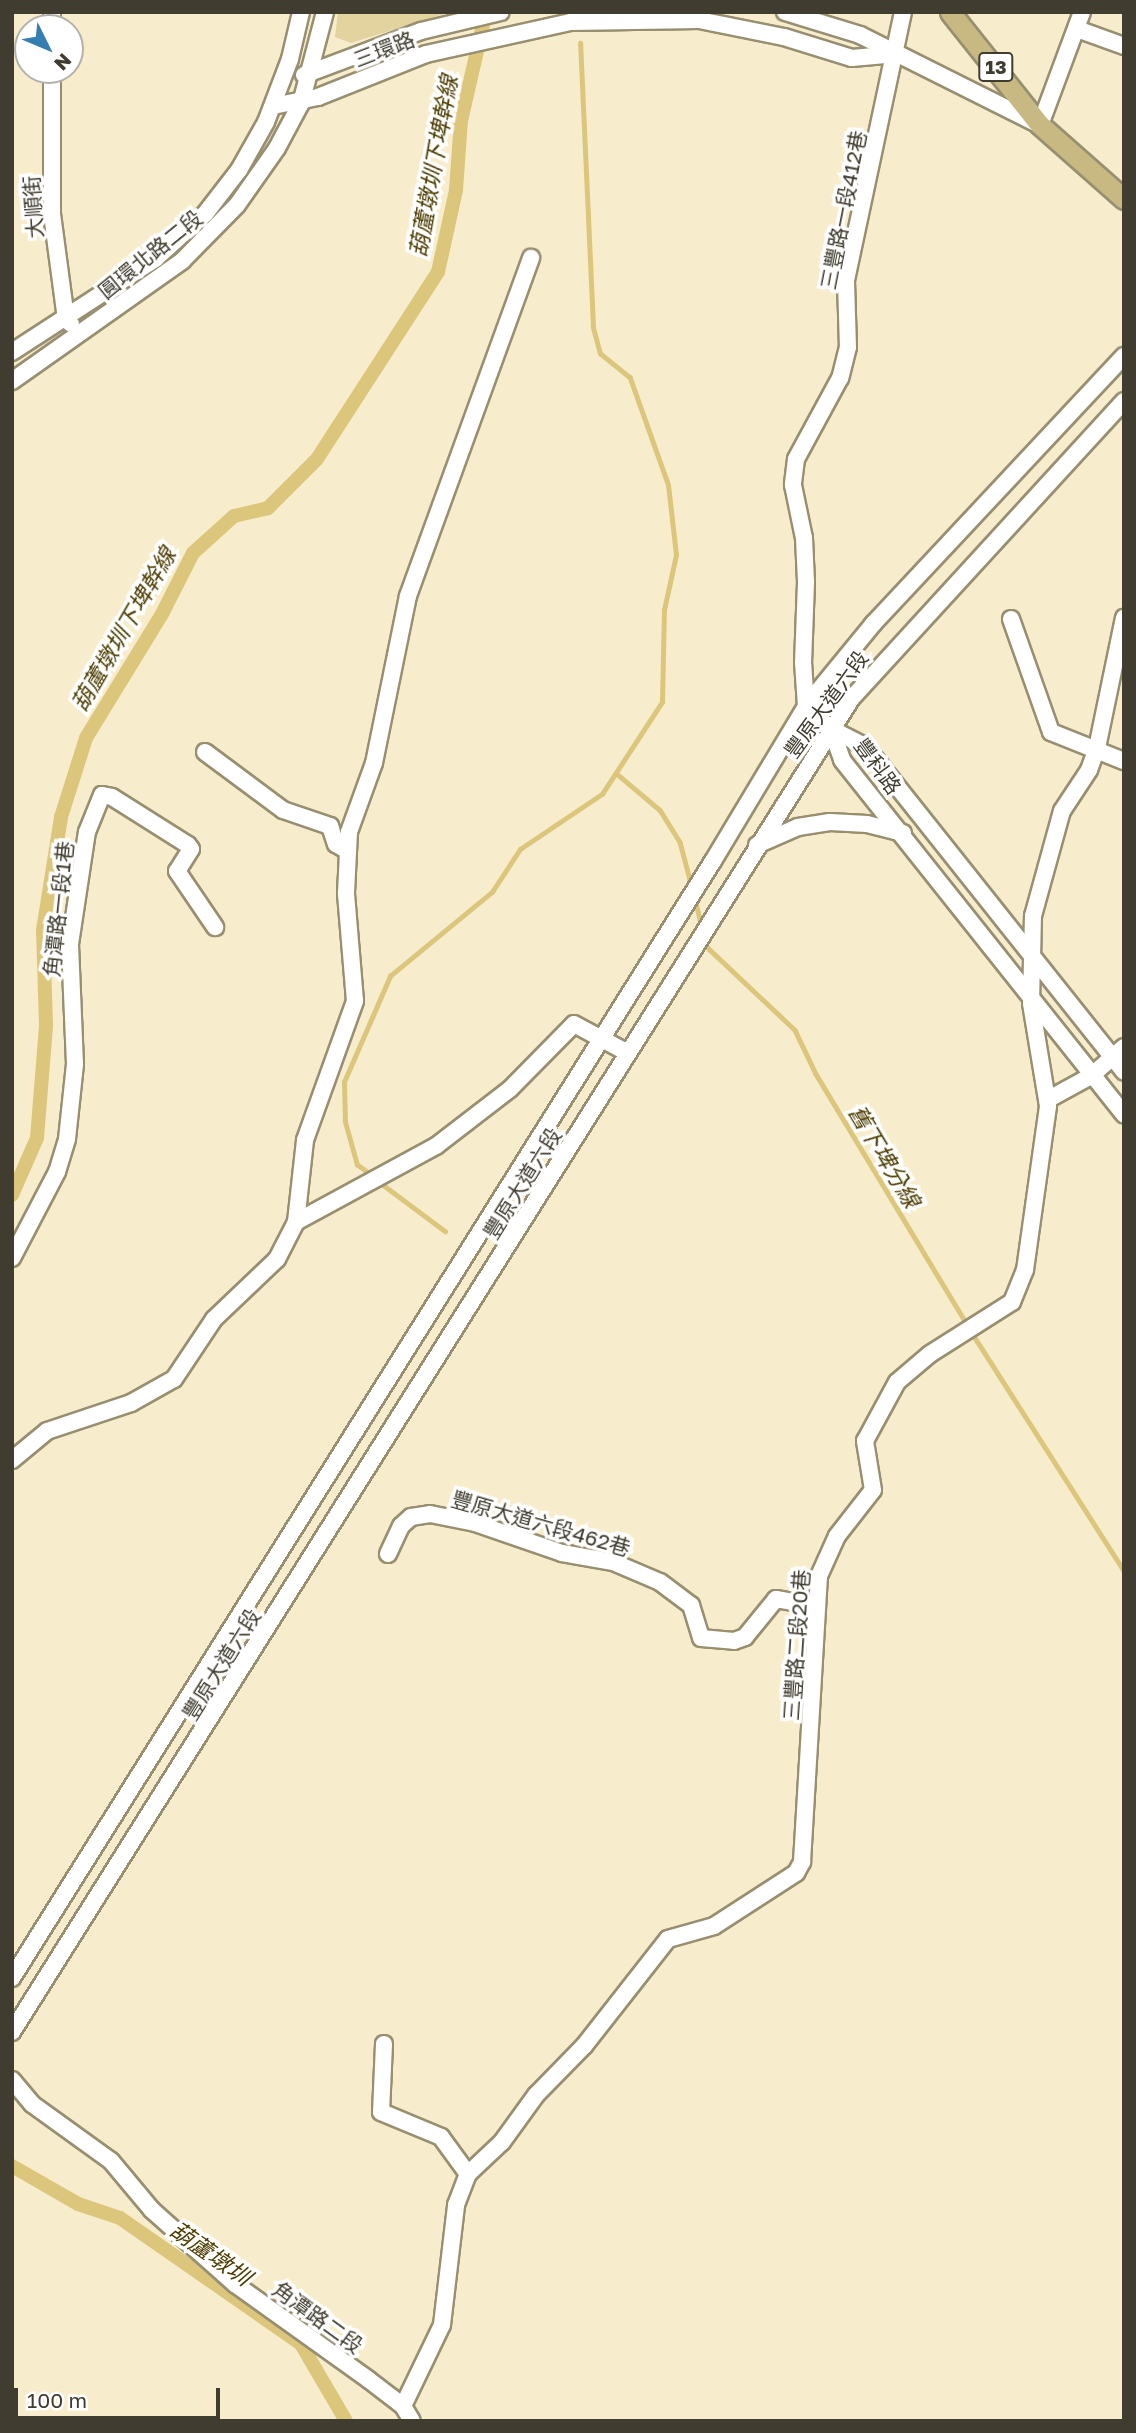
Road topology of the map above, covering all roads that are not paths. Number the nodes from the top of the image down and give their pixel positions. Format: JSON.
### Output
{"nodes":[{"id":1,"x":301,"y":12,"type":"edge"},
{"id":2,"x":325,"y":12,"type":"edge"},
{"id":3,"x":501,"y":12,"type":"edge"},
{"id":4,"x":785,"y":12,"type":"edge"},
{"id":5,"x":903,"y":12,"type":"edge"},
{"id":6,"x":950,"y":12,"type":"edge"},
{"id":7,"x":1082,"y":12,"type":"edge"},
{"id":8,"x":699,"y":16,"type":"edge"},
{"id":9,"x":1077,"y":29,"type":"junction"},
{"id":10,"x":1124,"y":47,"type":"edge"},
{"id":11,"x":897,"y":54,"type":"junction"},
{"id":12,"x":310,"y":74,"type":"junction"},
{"id":13,"x":284,"y":77,"type":"junction"},
{"id":14,"x":52,"y":84,"type":"edge"},
{"id":15,"x":301,"y":103,"type":"junction"},
{"id":16,"x":273,"y":106,"type":"junction"},
{"id":17,"x":1040,"y":125,"type":"junction"},
{"id":18,"x":1124,"y":199,"type":"edge"},
{"id":19,"x":531,"y":258,"type":"dead end"},
{"id":20,"x":66,"y":319,"type":"junction"},
{"id":21,"x":80,"y":335,"type":"junction"},
{"id":22,"x":12,"y":352,"type":"edge"},
{"id":23,"x":1124,"y":356,"type":"edge"},
{"id":24,"x":12,"y":381,"type":"edge"},
{"id":25,"x":1124,"y":401,"type":"edge"},
{"id":26,"x":1124,"y":618,"type":"edge"},
{"id":27,"x":1011,"y":619,"type":"dead end"},
{"id":28,"x":1116,"y":688,"type":"edge"},
{"id":29,"x":806,"y":706,"type":"junction"},
{"id":30,"x":831,"y":729,"type":"junction"},
{"id":31,"x":1097,"y":748,"type":"junction"},
{"id":32,"x":205,"y":752,"type":"dead end"},
{"id":33,"x":1124,"y":761,"type":"edge"},
{"id":34,"x":903,"y":833,"type":"junction"},
{"id":35,"x":755,"y":846,"type":"junction"},
{"id":36,"x":346,"y":850,"type":"junction"},
{"id":37,"x":215,"y":927,"type":"dead end"},
{"id":38,"x":1029,"y":951,"type":"junction"},
{"id":39,"x":1031,"y":1003,"type":"junction"},
{"id":40,"x":603,"y":1037,"type":"junction"},
{"id":41,"x":628,"y":1053,"type":"junction"},
{"id":42,"x":1120,"y":1059,"type":"edge"},
{"id":43,"x":1091,"y":1076,"type":"junction"},
{"id":44,"x":1047,"y":1100,"type":"junction"},
{"id":45,"x":1124,"y":1115,"type":"edge"},
{"id":46,"x":296,"y":1222,"type":"junction"},
{"id":47,"x":12,"y":1258,"type":"edge"},
{"id":48,"x":12,"y":1460,"type":"edge"},
{"id":49,"x":388,"y":1554,"type":"dead end"},
{"id":50,"x":815,"y":1606,"type":"junction"},
{"id":51,"x":12,"y":1978,"type":"edge"},
{"id":52,"x":12,"y":2032,"type":"edge"},
{"id":53,"x":384,"y":2044,"type":"dead end"},
{"id":54,"x":12,"y":2080,"type":"edge"},
{"id":55,"x":468,"y":2174,"type":"junction"},
{"id":56,"x":402,"y":2406,"type":"junction"},
{"id":57,"x":412,"y":2421,"type":"edge"}],
"edges":[{"from":1,"to":13,"type":"street","name":"圓環北路二段"},
{"from":2,"to":12,"type":"street","name":"圓環北路二段"},
{"from":3,"to":12,"type":"street","name":"三環路"},
{"from":4,"to":11,"type":"street"},
{"from":5,"to":11,"type":"street","name":"三豐路一段412巷"},
{"from":6,"to":17,"type":"main road","number":"13"},
{"from":7,"to":9,"type":"street"},
{"from":8,"to":11,"type":"street","name":"三環路"},
{"from":8,"to":15,"type":"street","name":"三環路"},
{"from":9,"to":10,"type":"street"},
{"from":9,"to":17,"type":"street"},
{"from":11,"to":17,"type":"street"},
{"from":11,"to":29,"type":"street","name":"三豐路一段412巷"},
{"from":12,"to":13,"type":"street","name":"三環路"},
{"from":12,"to":15,"type":"street","name":"圓環北路二段"},
{"from":13,"to":16,"type":"street","name":"圓環北路二段"},
{"from":14,"to":20,"type":"street","name":"大順街"},
{"from":15,"to":16,"type":"street","name":"三環路"},
{"from":15,"to":21,"type":"street","name":"圓環北路二段"},
{"from":16,"to":20,"type":"street","name":"圓環北路二段"},
{"from":17,"to":18,"type":"main road","number":"13"},
{"from":19,"to":36,"type":"street"},
{"from":20,"to":21,"type":"street"},
{"from":20,"to":22,"type":"street","name":"圓環北路二段"},
{"from":21,"to":24,"type":"street","name":"圓環北路二段"},
{"from":23,"to":29,"type":"street","name":"豐原大道六段"},
{"from":25,"to":30,"type":"street","name":"豐原大道六段"},
{"from":26,"to":28,"type":"street","name":"三豐路二段20巷"},
{"from":27,"to":31,"type":"street"},
{"from":28,"to":31,"type":"street","name":"三豐路二段20巷"},
{"from":29,"to":30,"type":"street"},
{"from":29,"to":40,"type":"street","name":"豐原大道六段"},
{"from":30,"to":34,"type":"street","name":"豐科路"},
{"from":30,"to":35,"type":"street","name":"豐原大道六段"},
{"from":30,"to":38,"type":"street","name":"豐科路"},
{"from":31,"to":33,"type":"street"},
{"from":31,"to":38,"type":"street","name":"三豐路二段20巷"},
{"from":32,"to":36,"type":"street"},
{"from":34,"to":35,"type":"street"},
{"from":34,"to":39,"type":"street","name":"豐科路"},
{"from":35,"to":41,"type":"street","name":"豐原大道六段"},
{"from":36,"to":46,"type":"street"},
{"from":37,"to":47,"type":"street","name":"角潭路一段1巷"},
{"from":38,"to":39,"type":"street","name":"三豐路二段20巷"},
{"from":38,"to":42,"type":"street","name":"豐科路"},
{"from":39,"to":43,"type":"street","name":"豐科路"},
{"from":39,"to":44,"type":"street","name":"三豐路二段20巷"},
{"from":40,"to":41,"type":"street"},
{"from":40,"to":46,"type":"street"},
{"from":40,"to":51,"type":"street","name":"豐原大道六段"},
{"from":41,"to":52,"type":"street","name":"豐原大道六段"},
{"from":42,"to":43,"type":"street"},
{"from":43,"to":44,"type":"street"},
{"from":43,"to":45,"type":"street","name":"豐科路"},
{"from":44,"to":50,"type":"street","name":"三豐路二段20巷"},
{"from":46,"to":48,"type":"street"},
{"from":49,"to":50,"type":"street","name":"豐原大道六段462巷"},
{"from":50,"to":55,"type":"street","name":"三豐路二段20巷"},
{"from":53,"to":55,"type":"street"},
{"from":54,"to":56,"type":"street","name":"角潭路二段"},
{"from":55,"to":56,"type":"street","name":"三豐路二段20巷"},
{"from":56,"to":57,"type":"street","name":"角潭路二段"}]}
